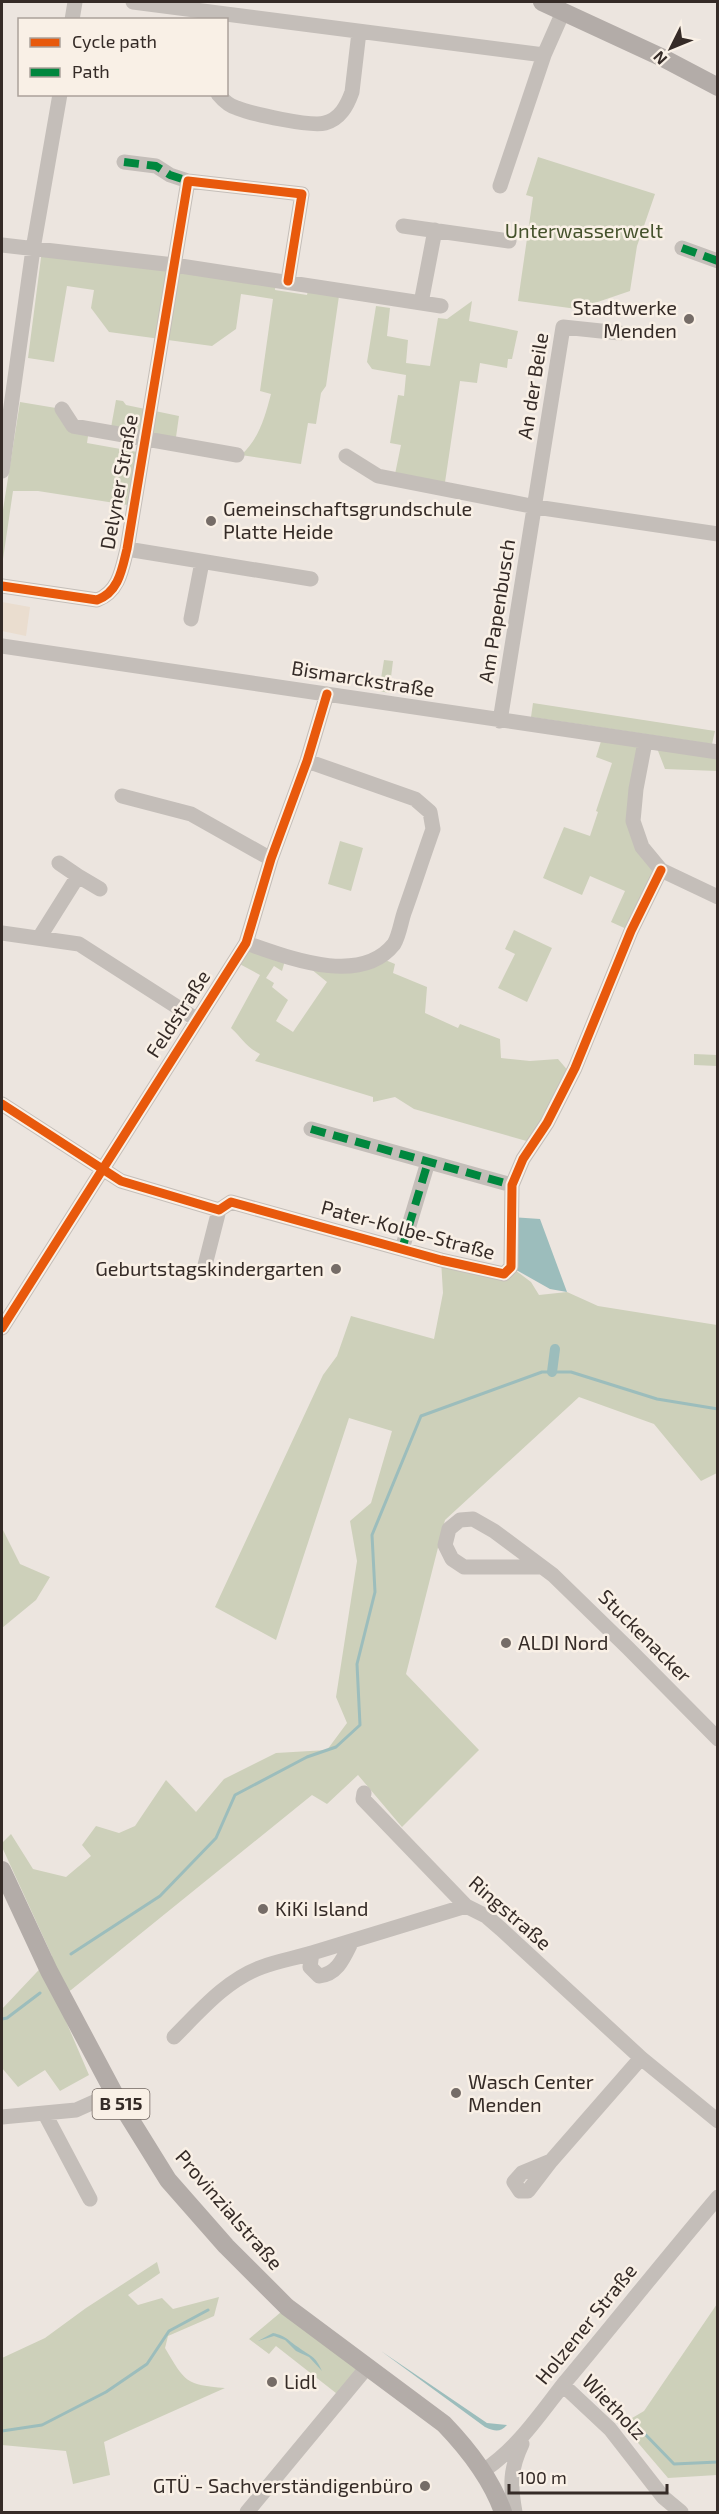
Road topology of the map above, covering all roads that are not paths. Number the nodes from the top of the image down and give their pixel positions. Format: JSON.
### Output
{"nodes":[{"id":1,"x":75,"y":2,"type":"edge"},
{"id":2,"x":133,"y":2,"type":"edge"},
{"id":3,"x":542,"y":2,"type":"edge"},
{"id":4,"x":563,"y":12,"type":"junction"},
{"id":5,"x":215,"y":17,"type":"edge"},
{"id":6,"x":72,"y":18,"type":"edge"},
{"id":7,"x":228,"y":18,"type":"edge"},
{"id":8,"x":359,"y":32,"type":"junction"},
{"id":9,"x":544,"y":55,"type":"junction"},
{"id":10,"x":717,"y":87,"type":"edge"},
{"id":11,"x":60,"y":96,"type":"edge"},
{"id":12,"x":220,"y":96,"type":"edge"},
{"id":13,"x":124,"y":162,"type":"dead end"},
{"id":14,"x":188,"y":181,"type":"junction"},
{"id":15,"x":500,"y":186,"type":"dead end"},
{"id":16,"x":403,"y":226,"type":"dead end"},
{"id":17,"x":435,"y":230,"type":"junction"},
{"id":18,"x":509,"y":241,"type":"dead end"},
{"id":19,"x":2,"y":245,"type":"edge"},
{"id":20,"x":682,"y":248,"type":"dead end"},
{"id":21,"x":33,"y":249,"type":"junction"},
{"id":22,"x":717,"y":261,"type":"edge"},
{"id":23,"x":174,"y":265,"type":"junction"},
{"id":24,"x":288,"y":281,"type":"junction"},
{"id":25,"x":421,"y":303,"type":"junction"},
{"id":26,"x":441,"y":306,"type":"dead end"},
{"id":27,"x":620,"y":333,"type":"dead end"},
{"id":28,"x":62,"y":409,"type":"dead end"},
{"id":29,"x":146,"y":438,"type":"junction"},
{"id":30,"x":237,"y":454,"type":"dead end"},
{"id":31,"x":346,"y":456,"type":"dead end"},
{"id":32,"x":2,"y":471,"type":"edge"},
{"id":33,"x":536,"y":507,"type":"junction"},
{"id":34,"x":717,"y":534,"type":"edge"},
{"id":35,"x":127,"y":549,"type":"junction"},
{"id":36,"x":202,"y":562,"type":"junction"},
{"id":37,"x":311,"y":579,"type":"dead end"},
{"id":38,"x":2,"y":586,"type":"edge"},
{"id":39,"x":190,"y":619,"type":"dead end"},
{"id":40,"x":2,"y":646,"type":"edge"},
{"id":41,"x":327,"y":694,"type":"junction"},
{"id":42,"x":500,"y":721,"type":"junction"},
{"id":43,"x":645,"y":742,"type":"junction"},
{"id":44,"x":717,"y":752,"type":"edge"},
{"id":45,"x":307,"y":761,"type":"junction"},
{"id":46,"x":123,"y":796,"type":"dead end"},
{"id":47,"x":271,"y":859,"type":"junction"},
{"id":48,"x":59,"y":863,"type":"dead end"},
{"id":49,"x":661,"y":870,"type":"junction"},
{"id":50,"x":78,"y":876,"type":"junction"},
{"id":51,"x":100,"y":889,"type":"dead end"},
{"id":52,"x":717,"y":897,"type":"edge"},
{"id":53,"x":2,"y":933,"type":"edge"},
{"id":54,"x":39,"y":938,"type":"junction"},
{"id":55,"x":246,"y":943,"type":"junction"},
{"id":56,"x":196,"y":1019,"type":"junction"},
{"id":57,"x":2,"y":1104,"type":"edge"},
{"id":58,"x":311,"y":1129,"type":"dead end"},
{"id":59,"x":428,"y":1162,"type":"junction"},
{"id":60,"x":103,"y":1170,"type":"junction"},
{"id":61,"x":512,"y":1185,"type":"junction"},
{"id":62,"x":219,"y":1210,"type":"junction"},
{"id":63,"x":402,"y":1249,"type":"junction"},
{"id":64,"x":204,"y":1269,"type":"dead end"},
{"id":65,"x":2,"y":1328,"type":"edge"},
{"id":66,"x":539,"y":1567,"type":"junction"},
{"id":67,"x":717,"y":1739,"type":"edge"},
{"id":68,"x":364,"y":1793,"type":"dead end"},
{"id":69,"x":2,"y":1870,"type":"edge"},
{"id":70,"x":466,"y":1906,"type":"junction"},
{"id":71,"x":352,"y":1941,"type":"junction"},
{"id":72,"x":312,"y":1953,"type":"junction"},
{"id":73,"x":174,"y":2037,"type":"dead end"},
{"id":74,"x":641,"y":2058,"type":"junction"},
{"id":75,"x":114,"y":2093,"type":"junction"},
{"id":76,"x":45,"y":2114,"type":"junction"},
{"id":77,"x":2,"y":2117,"type":"edge"},
{"id":78,"x":717,"y":2121,"type":"edge"},
{"id":79,"x":551,"y":2161,"type":"dead end"},
{"id":80,"x":717,"y":2197,"type":"edge"},
{"id":81,"x":90,"y":2199,"type":"dead end"},
{"id":82,"x":368,"y":2366,"type":"junction"},
{"id":83,"x":563,"y":2385,"type":"junction"},
{"id":84,"x":527,"y":2433,"type":"junction"},
{"id":85,"x":483,"y":2471,"type":"junction"},
{"id":86,"x":247,"y":2512,"type":"edge"},
{"id":87,"x":503,"y":2512,"type":"edge"},
{"id":88,"x":515,"y":2512,"type":"edge"},
{"id":89,"x":681,"y":2512,"type":"edge"}],
"edges":[{"from":1,"to":6,"type":"street"},
{"from":2,"to":5,"type":"street"},
{"from":3,"to":4,"type":"main road"},
{"from":4,"to":9,"type":"street"},
{"from":4,"to":10,"type":"main road"},
{"from":7,"to":8,"type":"street"},
{"from":8,"to":9,"type":"street"},
{"from":8,"to":12,"type":"street"},
{"from":9,"to":15,"type":"street"},
{"from":11,"to":21,"type":"street"},
{"from":13,"to":14,"type":"street"},
{"from":14,"to":23,"type":"street","name":"Delyner Straße"},
{"from":14,"to":24,"type":"street"},
{"from":16,"to":17,"type":"street"},
{"from":17,"to":18,"type":"street"},
{"from":17,"to":25,"type":"street"},
{"from":19,"to":21,"type":"street"},
{"from":20,"to":22,"type":"street"},
{"from":21,"to":23,"type":"street"},
{"from":21,"to":32,"type":"street"},
{"from":23,"to":24,"type":"street"},
{"from":23,"to":29,"type":"street","name":"Delyner Straße"},
{"from":24,"to":25,"type":"street"},
{"from":25,"to":26,"type":"street"},
{"from":27,"to":33,"type":"street","name":"An der Beile"},
{"from":28,"to":29,"type":"street"},
{"from":29,"to":30,"type":"street"},
{"from":29,"to":35,"type":"street","name":"Delyner Straße"},
{"from":31,"to":33,"type":"street"},
{"from":33,"to":34,"type":"street"},
{"from":33,"to":42,"type":"street","name":"Am Papenbusch"},
{"from":35,"to":36,"type":"street"},
{"from":35,"to":38,"type":"street","name":"Delyner Straße"},
{"from":36,"to":37,"type":"street"},
{"from":36,"to":39,"type":"street"},
{"from":40,"to":41,"type":"street","name":"Bismarckstraße"},
{"from":41,"to":42,"type":"street","name":"Bismarckstraße"},
{"from":41,"to":45,"type":"street","name":"Feldstraße"},
{"from":42,"to":43,"type":"street","name":"Bismarckstraße"},
{"from":43,"to":44,"type":"street","name":"Bismarckstraße"},
{"from":43,"to":49,"type":"street"},
{"from":45,"to":47,"type":"street","name":"Feldstraße"},
{"from":45,"to":55,"type":"street"},
{"from":46,"to":47,"type":"street"},
{"from":47,"to":55,"type":"street","name":"Feldstraße"},
{"from":48,"to":50,"type":"street"},
{"from":49,"to":52,"type":"street"},
{"from":49,"to":61,"type":"street","name":"Pater-Kolbe-Straße"},
{"from":50,"to":51,"type":"street"},
{"from":50,"to":54,"type":"street"},
{"from":53,"to":54,"type":"street"},
{"from":54,"to":56,"type":"street"},
{"from":55,"to":56,"type":"street","name":"Feldstraße"},
{"from":56,"to":60,"type":"street","name":"Feldstraße"},
{"from":57,"to":60,"type":"street","name":"Pater-Kolbe-Straße"},
{"from":58,"to":59,"type":"street"},
{"from":59,"to":61,"type":"street"},
{"from":59,"to":63,"type":"street"},
{"from":60,"to":62,"type":"street","name":"Pater-Kolbe-Straße"},
{"from":60,"to":65,"type":"street","name":"Feldstraße"},
{"from":61,"to":63,"type":"street","name":"Pater-Kolbe-Straße"},
{"from":62,"to":63,"type":"street","name":"Pater-Kolbe-Straße"},
{"from":62,"to":64,"type":"street"},
{"from":66,"to":66,"type":"street","name":"Stuckenacker"},
{"from":66,"to":67,"type":"street","name":"Stuckenacker"},
{"from":68,"to":70,"type":"street","name":"Ringstraße"},
{"from":69,"to":75,"type":"main road","name":"Provinzialstraße","number":"B 515"},
{"from":70,"to":71,"type":"street"},
{"from":70,"to":74,"type":"street","name":"Ringstraße"},
{"from":71,"to":72,"type":"street"},
{"from":71,"to":72,"type":"street"},
{"from":72,"to":73,"type":"street"},
{"from":74,"to":78,"type":"street","name":"Ringstraße"},
{"from":74,"to":79,"type":"street"},
{"from":75,"to":76,"type":"street"},
{"from":75,"to":82,"type":"main road","name":"Provinzialstraße","number":"B 515"},
{"from":76,"to":77,"type":"street"},
{"from":76,"to":81,"type":"street"},
{"from":80,"to":83,"type":"street","name":"Holzener Straße"},
{"from":82,"to":85,"type":"main road","name":"Provinzialstraße","number":"B 515"},
{"from":82,"to":86,"type":"street"},
{"from":83,"to":84,"type":"street","name":"Holzener Straße"},
{"from":83,"to":89,"type":"street","name":"Wietholz"},
{"from":84,"to":85,"type":"street","name":"Holzener Straße"},
{"from":84,"to":88,"type":"street"},
{"from":85,"to":87,"type":"main road","name":"Provinzialstraße","number":"B 515"}]}
